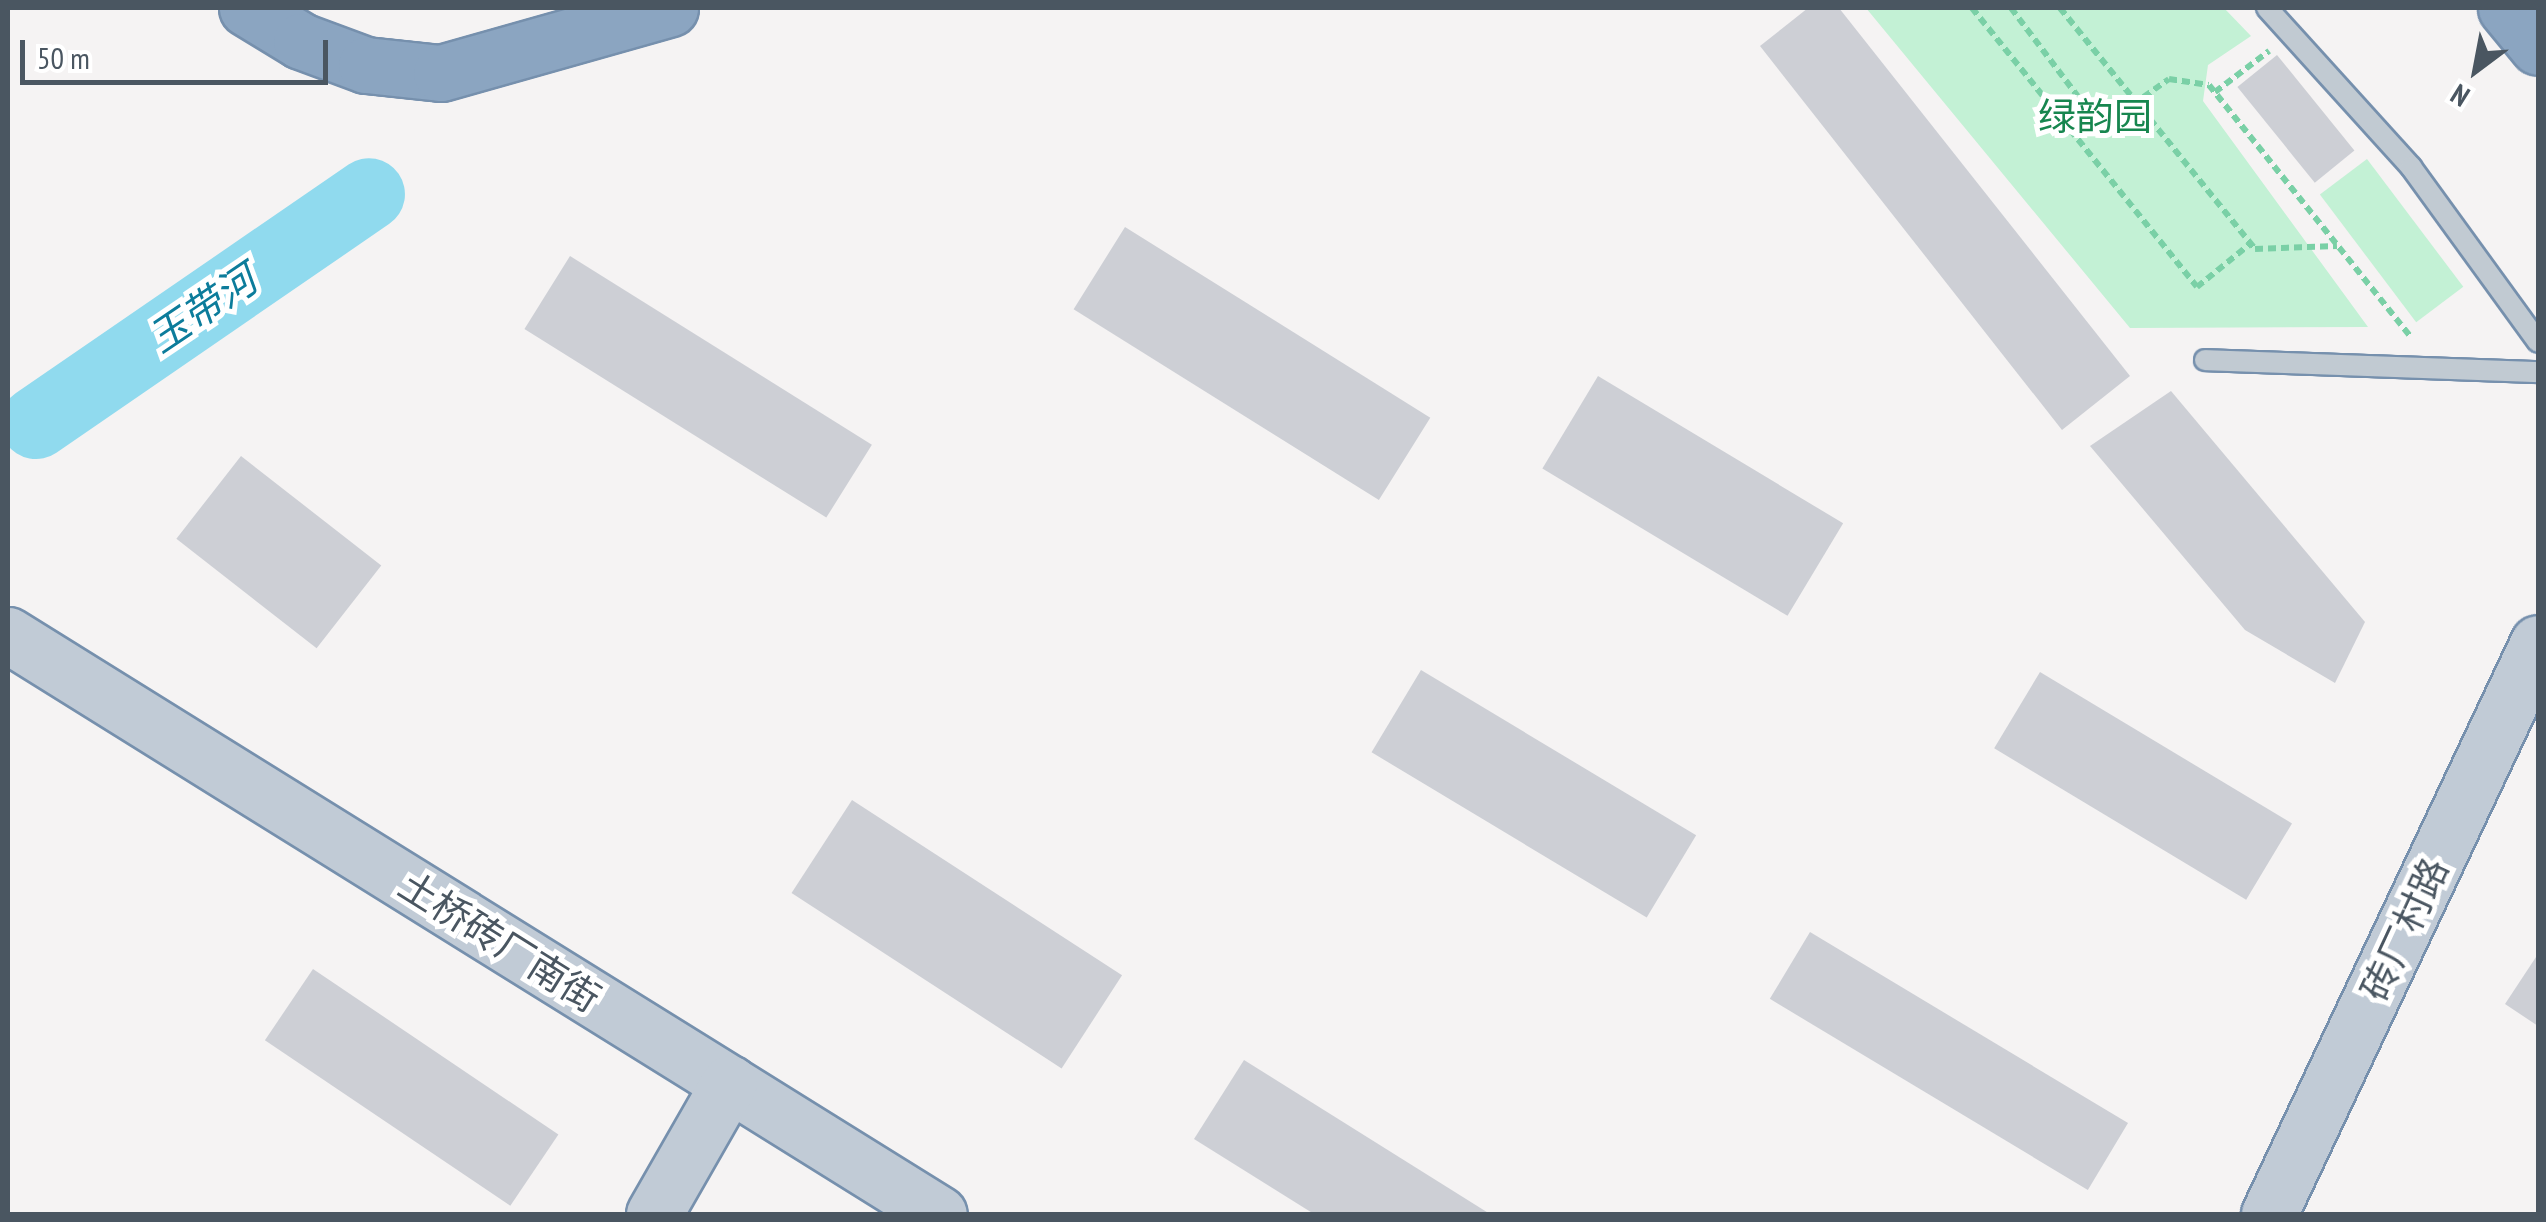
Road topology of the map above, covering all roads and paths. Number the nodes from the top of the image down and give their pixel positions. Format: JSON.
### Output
{"nodes":[{"id":1,"x":247,"y":8,"type":"edge"},
{"id":2,"x":670,"y":8,"type":"edge"},
{"id":3,"x":1972,"y":8,"type":"edge"},
{"id":4,"x":2011,"y":8,"type":"edge"},
{"id":5,"x":2060,"y":8,"type":"edge"},
{"id":6,"x":2266,"y":8,"type":"edge"},
{"id":7,"x":2506,"y":8,"type":"edge"},
{"id":8,"x":2291,"y":34,"type":"junction"},
{"id":9,"x":2538,"y":47,"type":"edge"},
{"id":10,"x":2214,"y":92,"type":"junction"},
{"id":11,"x":2136,"y":102,"type":"junction"},
{"id":12,"x":2250,"y":244,"type":"junction"},
{"id":13,"x":2338,"y":246,"type":"junction"},
{"id":14,"x":2538,"y":342,"type":"edge"},
{"id":15,"x":2205,"y":360,"type":"dead end"},
{"id":16,"x":2436,"y":368,"type":"junction"},
{"id":17,"x":2538,"y":372,"type":"edge"},
{"id":18,"x":8,"y":635,"type":"edge"},
{"id":19,"x":2538,"y":643,"type":"edge"},
{"id":20,"x":729,"y":1083,"type":"junction"},
{"id":21,"x":654,"y":1214,"type":"edge"},
{"id":22,"x":939,"y":1214,"type":"edge"},
{"id":23,"x":2269,"y":1214,"type":"edge"}],
"edges":[{"from":1,"to":2,"type":"highway"},
{"from":3,"to":12,"type":"path"},
{"from":4,"to":11,"type":"path"},
{"from":5,"to":11,"type":"path"},
{"from":6,"to":8,"type":"lane"},
{"from":7,"to":9,"type":"highway"},
{"from":8,"to":10,"type":"path"},
{"from":8,"to":14,"type":"lane"},
{"from":10,"to":11,"type":"path"},
{"from":10,"to":13,"type":"path"},
{"from":11,"to":12,"type":"path"},
{"from":12,"to":13,"type":"path"},
{"from":13,"to":16,"type":"path"},
{"from":15,"to":16,"type":"lane"},
{"from":16,"to":17,"type":"lane"},
{"from":18,"to":20,"type":"street","name":"土桥砖厂南街"},
{"from":19,"to":23,"type":"street","name":"砖厂村路"},
{"from":20,"to":21,"type":"street"},
{"from":20,"to":22,"type":"street","name":"土桥砖厂南街"}]}
